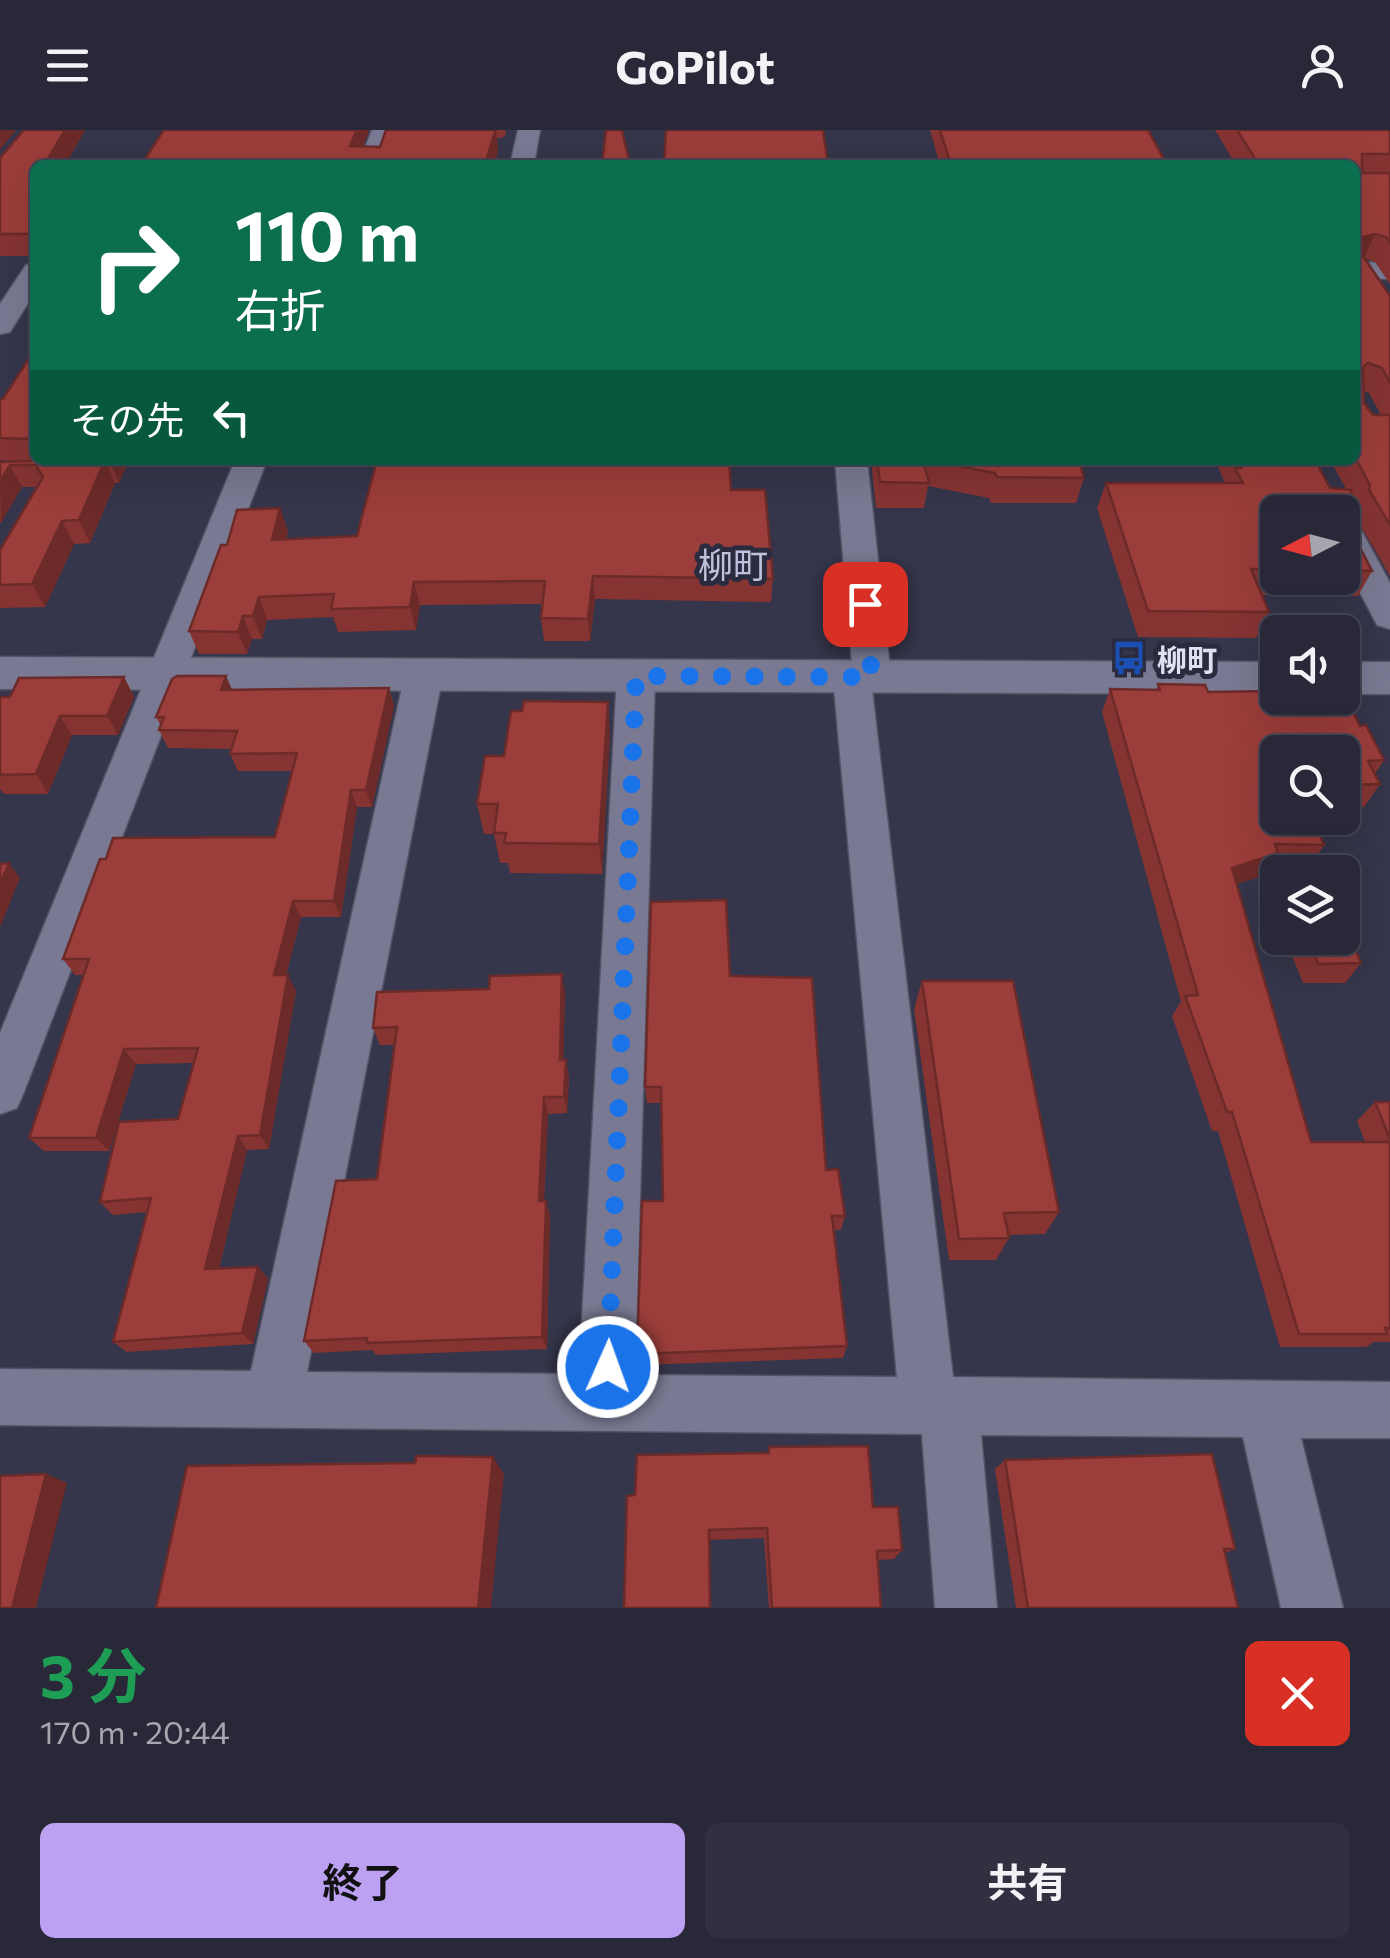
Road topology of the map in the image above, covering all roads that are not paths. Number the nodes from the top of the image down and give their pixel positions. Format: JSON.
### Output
{"nodes":[{"id":1,"x":383,"y":130,"type":"edge"},
{"id":2,"x":529,"y":130,"type":"edge"},
{"id":3,"x":372,"y":160,"type":"edge"},
{"id":4,"x":523,"y":160,"type":"edge"},
{"id":5,"x":0,"y":264,"type":"edge"},
{"id":6,"x":30,"y":267,"type":"edge"},
{"id":7,"x":1369,"y":270,"type":"edge"},
{"id":8,"x":30,"y":275,"type":"edge"},
{"id":9,"x":1381,"y":298,"type":"edge"},
{"id":10,"x":0,"y":326,"type":"edge"},
{"id":11,"x":249,"y":465,"type":"edge"},
{"id":12,"x":851,"y":465,"type":"edge"},
{"id":13,"x":1360,"y":558,"type":"edge"},
{"id":14,"x":1390,"y":617,"type":"edge"},
{"id":15,"x":166,"y":672,"type":"junction"},
{"id":16,"x":0,"y":673,"type":"edge"},
{"id":17,"x":424,"y":674,"type":"junction"},
{"id":18,"x":636,"y":676,"type":"junction"},
{"id":19,"x":862,"y":677,"type":"junction"},
{"id":20,"x":1260,"y":678,"type":"edge"},
{"id":21,"x":1360,"y":678,"type":"edge"},
{"id":22,"x":1390,"y":678,"type":"edge"},
{"id":23,"x":0,"y":1092,"type":"edge"},
{"id":24,"x":0,"y":1397,"type":"edge"},
{"id":25,"x":272,"y":1400,"type":"junction"},
{"id":26,"x":606,"y":1405,"type":"junction"},
{"id":27,"x":939,"y":1408,"type":"junction"},
{"id":28,"x":1265,"y":1408,"type":"junction"},
{"id":29,"x":1390,"y":1410,"type":"edge"},
{"id":30,"x":966,"y":1608,"type":"edge"},
{"id":31,"x":1312,"y":1608,"type":"edge"}],
"edges":[{"from":1,"to":3,"type":"street"},
{"from":2,"to":4,"type":"street"},
{"from":5,"to":6,"type":"street"},
{"from":7,"to":9,"type":"street"},
{"from":8,"to":10,"type":"street"},
{"from":11,"to":15,"type":"street"},
{"from":12,"to":19,"type":"street"},
{"from":13,"to":14,"type":"street"},
{"from":15,"to":16,"type":"street"},
{"from":15,"to":17,"type":"street"},
{"from":15,"to":23,"type":"street"},
{"from":17,"to":18,"type":"street"},
{"from":17,"to":25,"type":"street"},
{"from":18,"to":19,"type":"street"},
{"from":18,"to":26,"type":"street"},
{"from":19,"to":20,"type":"street"},
{"from":19,"to":27,"type":"street"},
{"from":21,"to":22,"type":"street"},
{"from":24,"to":25,"type":"street"},
{"from":25,"to":26,"type":"street"},
{"from":26,"to":27,"type":"street"},
{"from":27,"to":28,"type":"street"},
{"from":27,"to":30,"type":"street"},
{"from":28,"to":29,"type":"street"},
{"from":28,"to":31,"type":"street"}]}
